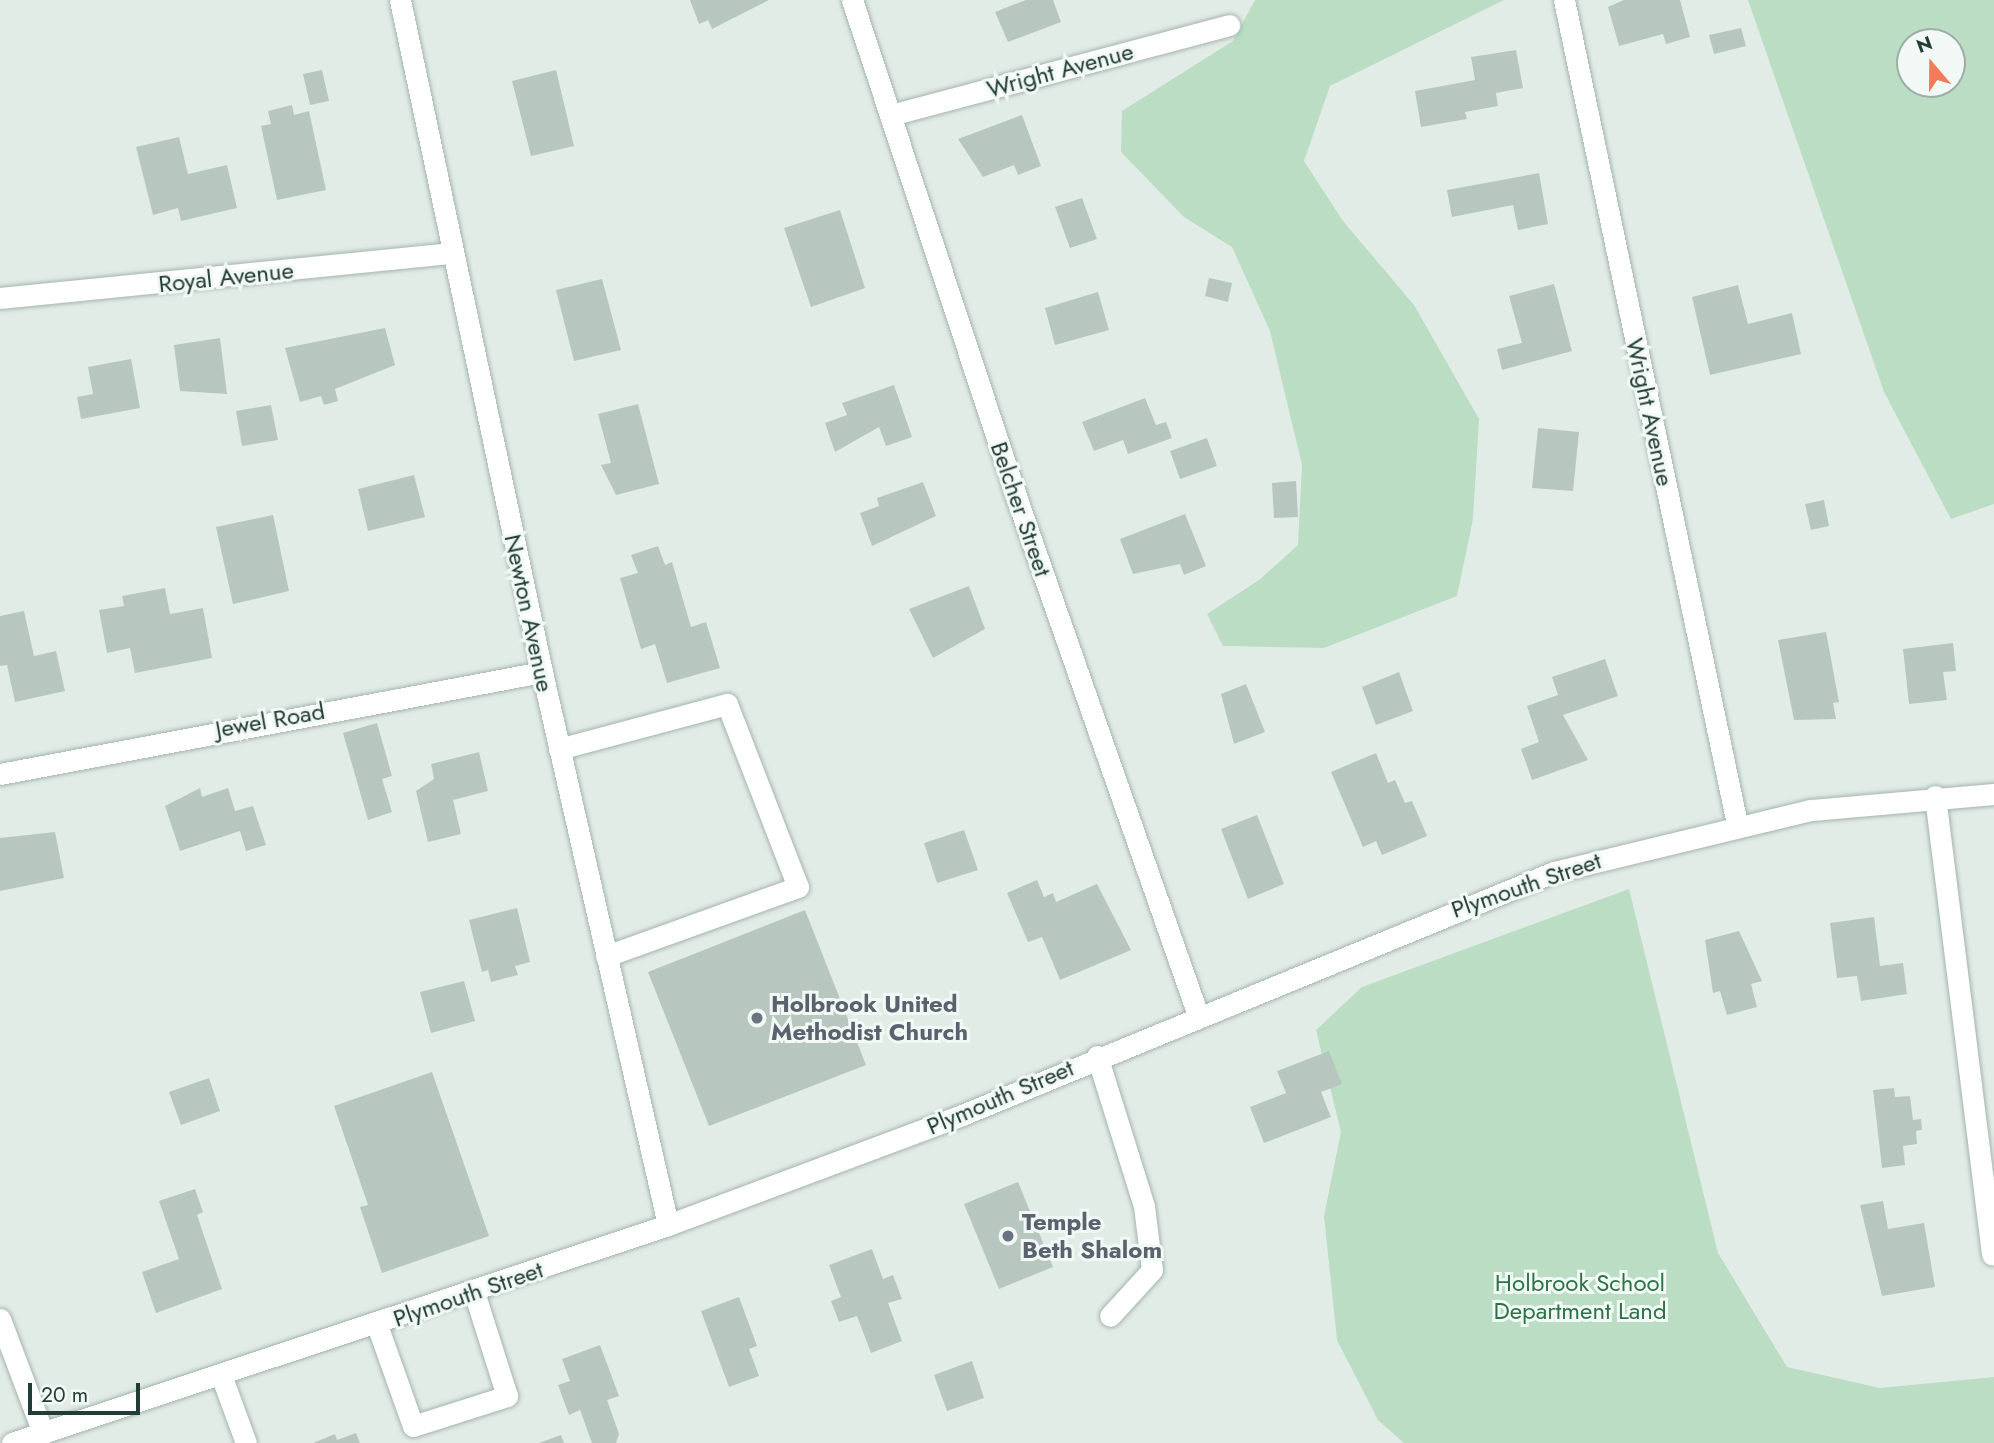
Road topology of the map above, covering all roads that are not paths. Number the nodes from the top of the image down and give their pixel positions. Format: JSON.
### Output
{"nodes":[{"id":1,"x":400,"y":0,"type":"edge"},
{"id":2,"x":852,"y":0,"type":"edge"},
{"id":3,"x":1563,"y":0,"type":"edge"},
{"id":4,"x":1229,"y":25,"type":"dead end"},
{"id":5,"x":891,"y":115,"type":"junction"},
{"id":6,"x":452,"y":253,"type":"junction"},
{"id":7,"x":0,"y":298,"type":"edge"},
{"id":8,"x":541,"y":672,"type":"junction"},
{"id":9,"x":559,"y":749,"type":"junction"},
{"id":10,"x":0,"y":775,"type":"edge"},
{"id":11,"x":1994,"y":794,"type":"edge"},
{"id":12,"x":1935,"y":796,"type":"junction"},
{"id":13,"x":1737,"y":824,"type":"junction"},
{"id":14,"x":606,"y":956,"type":"junction"},
{"id":15,"x":1198,"y":1015,"type":"junction"},
{"id":16,"x":1097,"y":1056,"type":"junction"},
{"id":17,"x":668,"y":1225,"type":"junction"},
{"id":18,"x":1992,"y":1254,"type":"dead end"},
{"id":19,"x":474,"y":1292,"type":"junction"},
{"id":20,"x":1110,"y":1315,"type":"dead end"},
{"id":21,"x":0,"y":1319,"type":"edge"},
{"id":22,"x":377,"y":1325,"type":"junction"},
{"id":23,"x":221,"y":1375,"type":"junction"},
{"id":24,"x":43,"y":1433,"type":"junction"},
{"id":25,"x":12,"y":1443,"type":"edge"},
{"id":26,"x":246,"y":1443,"type":"edge"}],
"edges":[{"from":1,"to":6,"type":"street","name":"Newton Avenue"},
{"from":2,"to":5,"type":"street","name":"Belcher Street"},
{"from":3,"to":13,"type":"street","name":"Wright Avenue"},
{"from":4,"to":5,"type":"street","name":"Wright Avenue"},
{"from":5,"to":15,"type":"street","name":"Belcher Street"},
{"from":6,"to":7,"type":"street","name":"Royal Avenue"},
{"from":6,"to":8,"type":"street","name":"Newton Avenue"},
{"from":8,"to":9,"type":"street","name":"Newton Avenue"},
{"from":8,"to":10,"type":"street","name":"Jewel Road"},
{"from":9,"to":14,"type":"street","name":"Newton Avenue"},
{"from":9,"to":14,"type":"street"},
{"from":11,"to":12,"type":"street","name":"Plymouth Street"},
{"from":12,"to":13,"type":"street","name":"Plymouth Street"},
{"from":12,"to":18,"type":"street"},
{"from":13,"to":15,"type":"street","name":"Plymouth Street"},
{"from":14,"to":17,"type":"street","name":"Newton Avenue"},
{"from":15,"to":16,"type":"street","name":"Plymouth Street"},
{"from":16,"to":17,"type":"street","name":"Plymouth Street"},
{"from":16,"to":20,"type":"street"},
{"from":17,"to":19,"type":"street","name":"Plymouth Street"},
{"from":19,"to":22,"type":"street","name":"Plymouth Street"},
{"from":19,"to":22,"type":"street"},
{"from":21,"to":24,"type":"street"},
{"from":22,"to":23,"type":"street","name":"Plymouth Street"},
{"from":23,"to":24,"type":"street","name":"Plymouth Street"},
{"from":23,"to":26,"type":"street"},
{"from":24,"to":25,"type":"street","name":"Plymouth Street"}]}
